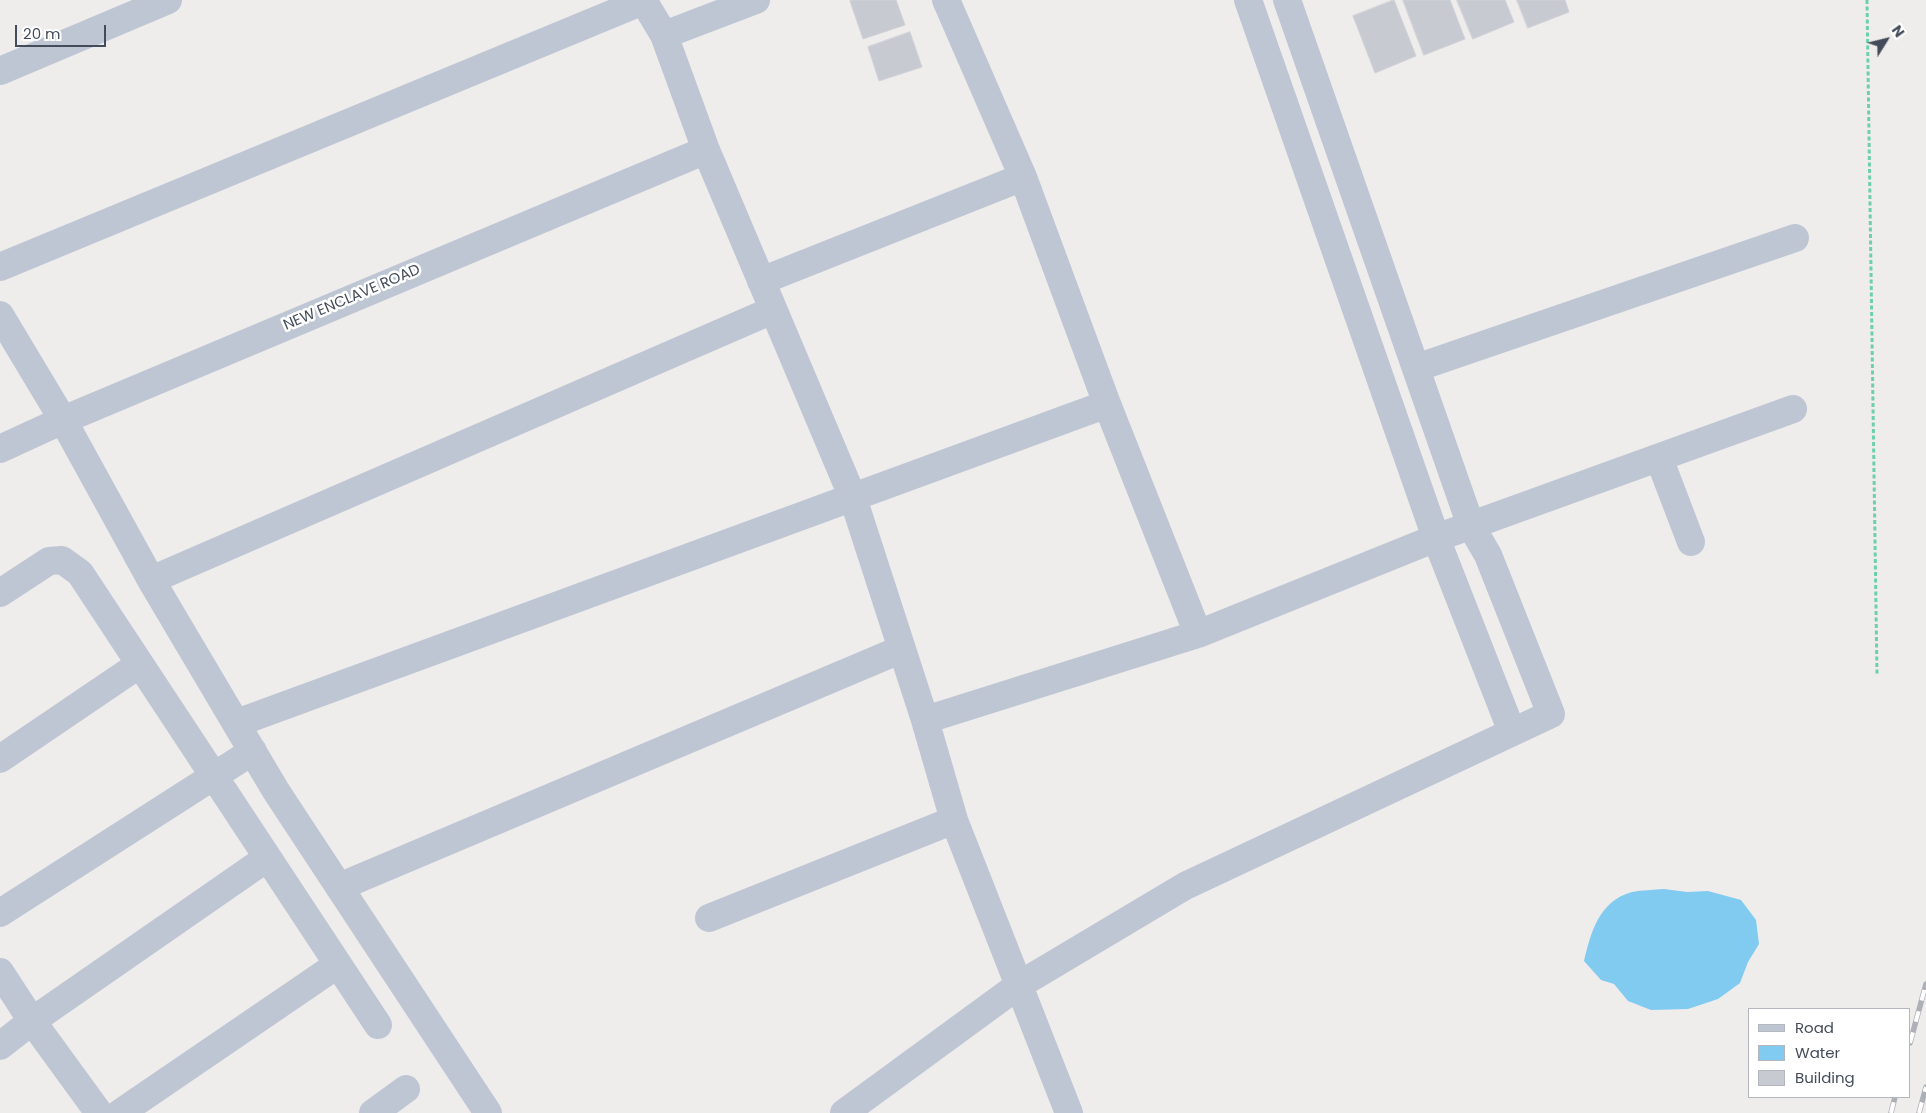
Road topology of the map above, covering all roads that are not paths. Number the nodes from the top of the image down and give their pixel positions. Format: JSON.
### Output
{"nodes":[{"id":1,"x":168,"y":0,"type":"edge"},
{"id":2,"x":756,"y":0,"type":"edge"},
{"id":3,"x":946,"y":0,"type":"edge"},
{"id":4,"x":1248,"y":0,"type":"edge"},
{"id":5,"x":1287,"y":0,"type":"edge"},
{"id":6,"x":643,"y":1,"type":"edge"},
{"id":7,"x":664,"y":35,"type":"junction"},
{"id":8,"x":0,"y":70,"type":"edge"},
{"id":9,"x":706,"y":150,"type":"junction"},
{"id":10,"x":1023,"y":177,"type":"junction"},
{"id":11,"x":1795,"y":238,"type":"dead end"},
{"id":12,"x":0,"y":267,"type":"edge"},
{"id":13,"x":761,"y":282,"type":"junction"},
{"id":14,"x":773,"y":310,"type":"junction"},
{"id":15,"x":0,"y":316,"type":"edge"},
{"id":16,"x":1416,"y":368,"type":"junction"},
{"id":17,"x":1107,"y":404,"type":"junction"},
{"id":18,"x":1793,"y":409,"type":"dead end"},
{"id":19,"x":62,"y":420,"type":"junction"},
{"id":20,"x":0,"y":449,"type":"edge"},
{"id":21,"x":1659,"y":458,"type":"junction"},
{"id":22,"x":852,"y":498,"type":"junction"},
{"id":23,"x":1471,"y":526,"type":"junction"},
{"id":24,"x":1436,"y":538,"type":"junction"},
{"id":25,"x":1691,"y":542,"type":"dead end"},
{"id":26,"x":151,"y":580,"type":"junction"},
{"id":27,"x":0,"y":593,"type":"edge"},
{"id":28,"x":1198,"y":634,"type":"junction"},
{"id":29,"x":902,"y":649,"type":"junction"},
{"id":30,"x":140,"y":664,"type":"junction"},
{"id":31,"x":925,"y":720,"type":"junction"},
{"id":32,"x":237,"y":723,"type":"junction"},
{"id":33,"x":1512,"y":732,"type":"junction"},
{"id":34,"x":253,"y":751,"type":"junction"},
{"id":35,"x":0,"y":759,"type":"edge"},
{"id":36,"x":214,"y":776,"type":"junction"},
{"id":37,"x":954,"y":820,"type":"junction"},
{"id":38,"x":267,"y":858,"type":"junction"},
{"id":39,"x":339,"y":887,"type":"junction"},
{"id":40,"x":0,"y":913,"type":"edge"},
{"id":41,"x":709,"y":918,"type":"dead end"},
{"id":42,"x":337,"y":965,"type":"junction"},
{"id":43,"x":0,"y":972,"type":"edge"},
{"id":44,"x":1019,"y":985,"type":"junction"},
{"id":45,"x":32,"y":1021,"type":"junction"},
{"id":46,"x":378,"y":1025,"type":"dead end"},
{"id":47,"x":0,"y":1046,"type":"edge"},
{"id":48,"x":406,"y":1089,"type":"dead end"},
{"id":49,"x":99,"y":1113,"type":"edge"},
{"id":50,"x":120,"y":1113,"type":"edge"},
{"id":51,"x":373,"y":1113,"type":"edge"},
{"id":52,"x":488,"y":1113,"type":"edge"},
{"id":53,"x":844,"y":1113,"type":"edge"},
{"id":54,"x":1069,"y":1113,"type":"edge"}],
"edges":[{"from":1,"to":8,"type":"street"},
{"from":2,"to":7,"type":"street"},
{"from":3,"to":10,"type":"street"},
{"from":4,"to":24,"type":"street"},
{"from":5,"to":16,"type":"street"},
{"from":6,"to":7,"type":"street"},
{"from":6,"to":12,"type":"street"},
{"from":7,"to":9,"type":"street"},
{"from":9,"to":13,"type":"street"},
{"from":9,"to":19,"type":"street","name":"NEW ENCLAVE ROAD"},
{"from":10,"to":13,"type":"street"},
{"from":10,"to":17,"type":"street"},
{"from":11,"to":16,"type":"street"},
{"from":13,"to":14,"type":"street"},
{"from":14,"to":22,"type":"street"},
{"from":14,"to":26,"type":"street"},
{"from":15,"to":19,"type":"street"},
{"from":16,"to":23,"type":"street"},
{"from":17,"to":22,"type":"street"},
{"from":17,"to":28,"type":"street"},
{"from":18,"to":21,"type":"street"},
{"from":19,"to":20,"type":"street","name":"NEW ENCLAVE ROAD"},
{"from":19,"to":26,"type":"street"},
{"from":21,"to":23,"type":"street"},
{"from":21,"to":25,"type":"street"},
{"from":22,"to":29,"type":"street"},
{"from":22,"to":32,"type":"street"},
{"from":23,"to":24,"type":"street"},
{"from":23,"to":33,"type":"street"},
{"from":24,"to":28,"type":"street"},
{"from":24,"to":33,"type":"street"},
{"from":26,"to":32,"type":"street"},
{"from":27,"to":30,"type":"street"},
{"from":28,"to":31,"type":"street"},
{"from":29,"to":31,"type":"street"},
{"from":29,"to":39,"type":"street"},
{"from":30,"to":35,"type":"street"},
{"from":30,"to":36,"type":"street"},
{"from":31,"to":37,"type":"street"},
{"from":32,"to":34,"type":"street"},
{"from":33,"to":44,"type":"street"},
{"from":34,"to":36,"type":"street"},
{"from":34,"to":39,"type":"street"},
{"from":36,"to":38,"type":"street"},
{"from":36,"to":40,"type":"street"},
{"from":37,"to":41,"type":"street"},
{"from":37,"to":44,"type":"street"},
{"from":38,"to":42,"type":"street"},
{"from":38,"to":45,"type":"street"},
{"from":39,"to":52,"type":"street"},
{"from":42,"to":46,"type":"street"},
{"from":42,"to":50,"type":"street"},
{"from":43,"to":45,"type":"street"},
{"from":44,"to":53,"type":"street"},
{"from":44,"to":54,"type":"street"},
{"from":45,"to":47,"type":"street"},
{"from":45,"to":49,"type":"street"},
{"from":48,"to":51,"type":"street"}]}
